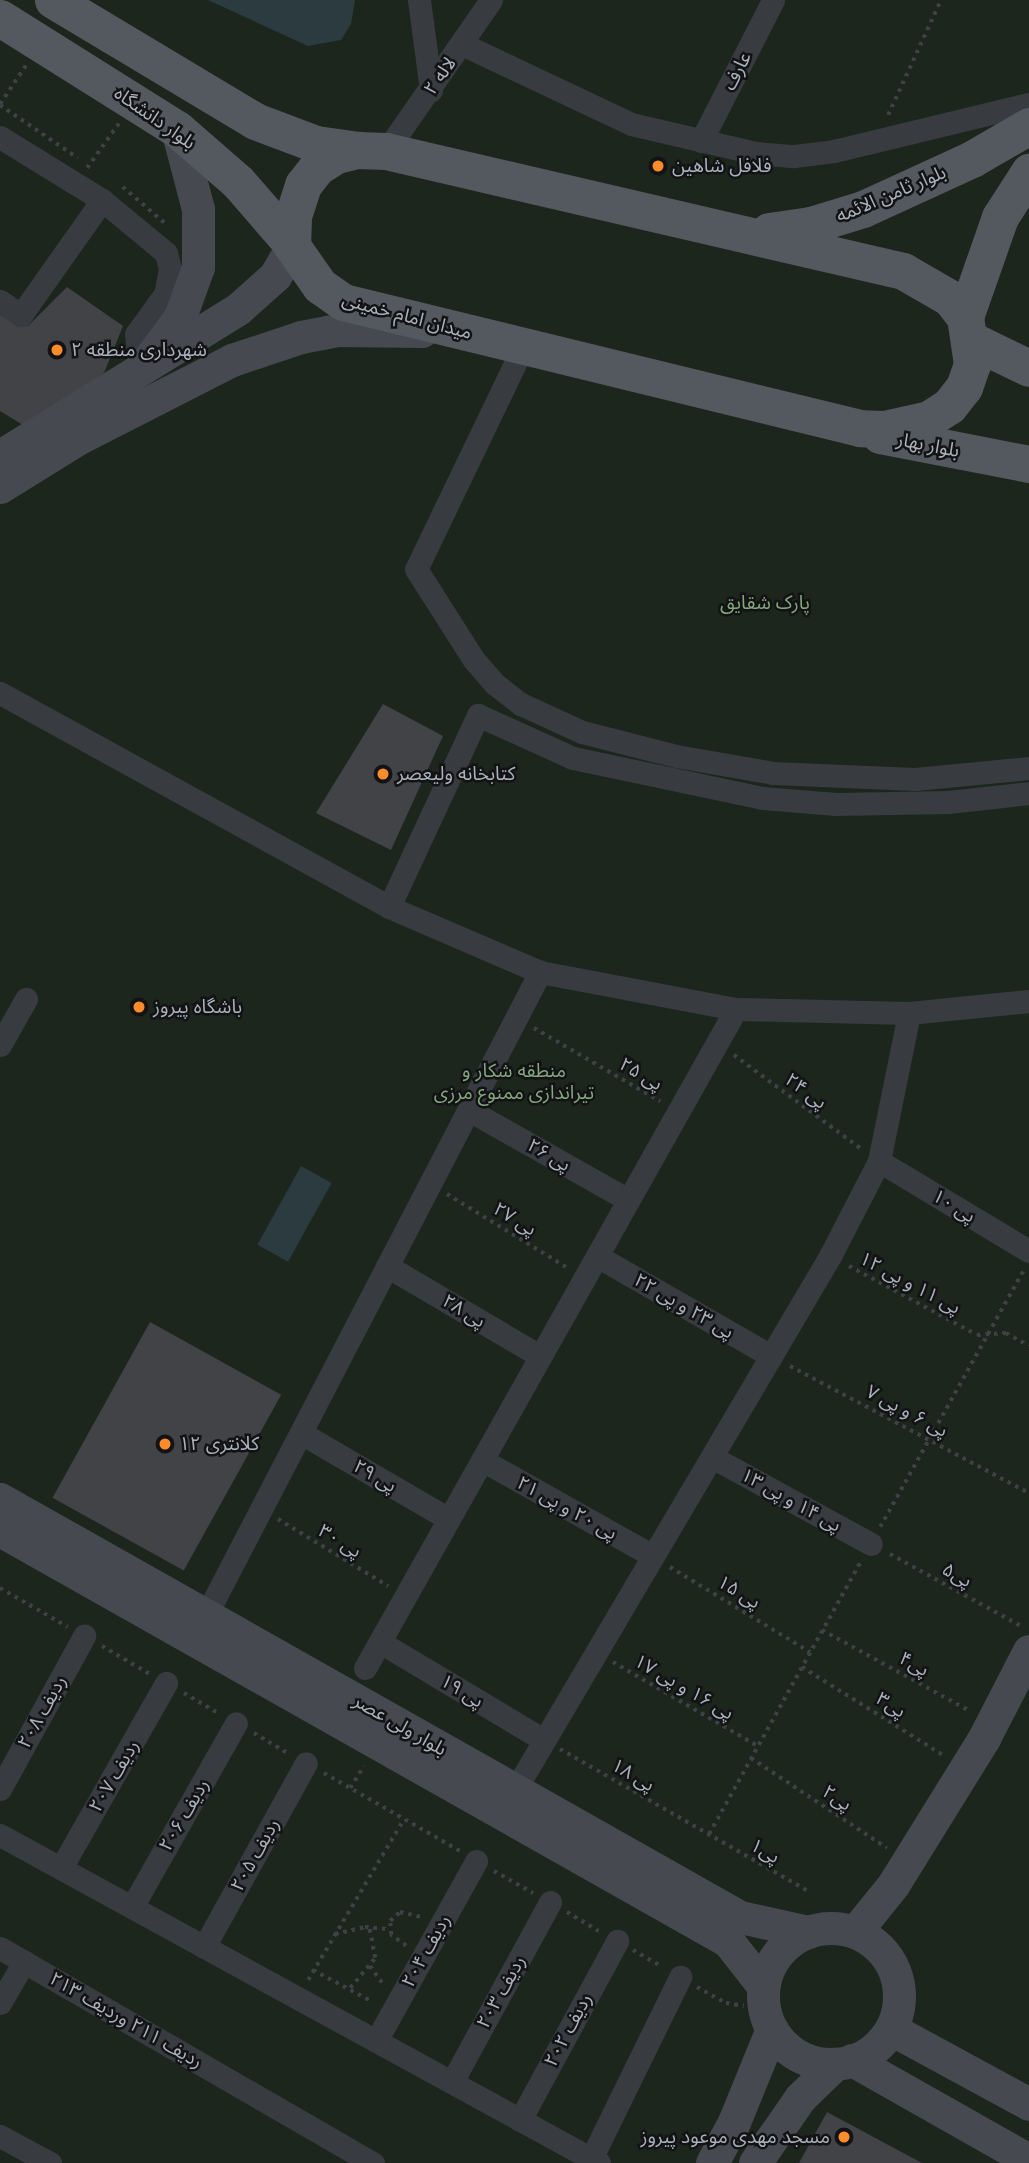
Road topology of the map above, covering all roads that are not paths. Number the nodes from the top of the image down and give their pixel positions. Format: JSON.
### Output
{"nodes":[{"id":1,"x":52,"y":0,"type":"edge"},
{"id":2,"x":419,"y":0,"type":"edge"},
{"id":3,"x":491,"y":0,"type":"edge"},
{"id":4,"x":773,"y":0,"type":"edge"},
{"id":5,"x":0,"y":18,"type":"edge"},
{"id":6,"x":462,"y":44,"type":"junction"},
{"id":7,"x":431,"y":90,"type":"junction"},
{"id":8,"x":1029,"y":104,"type":"edge"},
{"id":9,"x":1029,"y":126,"type":"edge"},
{"id":10,"x":177,"y":129,"type":"junction"},
{"id":11,"x":0,"y":136,"type":"edge"},
{"id":12,"x":701,"y":141,"type":"junction"},
{"id":13,"x":372,"y":150,"type":"junction"},
{"id":14,"x":1029,"y":172,"type":"edge"},
{"id":15,"x":102,"y":200,"type":"junction"},
{"id":16,"x":743,"y":232,"type":"junction"},
{"id":17,"x":291,"y":244,"type":"junction"},
{"id":18,"x":0,"y":301,"type":"edge"},
{"id":19,"x":968,"y":328,"type":"junction"},
{"id":20,"x":468,"y":333,"type":"junction"},
{"id":21,"x":523,"y":346,"type":"junction"},
{"id":22,"x":1029,"y":368,"type":"edge"},
{"id":23,"x":147,"y":384,"type":"junction"},
{"id":24,"x":828,"y":422,"type":"junction"},
{"id":25,"x":5,"y":445,"type":"edge"},
{"id":26,"x":1029,"y":464,"type":"edge"},
{"id":27,"x":0,"y":487,"type":"edge"},
{"id":28,"x":0,"y":693,"type":"edge"},
{"id":29,"x":1029,"y":768,"type":"edge"},
{"id":30,"x":1029,"y":793,"type":"edge"},
{"id":31,"x":389,"y":906,"type":"junction"},
{"id":32,"x":540,"y":972,"type":"junction"},
{"id":33,"x":26,"y":999,"type":"dead end"},
{"id":34,"x":1029,"y":1001,"type":"edge"},
{"id":35,"x":736,"y":1009,"type":"junction"},
{"id":36,"x":909,"y":1013,"type":"junction"},
{"id":37,"x":0,"y":1045,"type":"edge"},
{"id":38,"x":469,"y":1110,"type":"junction"},
{"id":39,"x":879,"y":1161,"type":"junction"},
{"id":40,"x":628,"y":1200,"type":"junction"},
{"id":41,"x":1029,"y":1251,"type":"edge"},
{"id":42,"x":597,"y":1256,"type":"junction"},
{"id":43,"x":387,"y":1266,"type":"junction"},
{"id":44,"x":540,"y":1356,"type":"junction"},
{"id":45,"x":771,"y":1356,"type":"junction"},
{"id":46,"x":301,"y":1433,"type":"junction"},
{"id":47,"x":712,"y":1457,"type":"junction"},
{"id":48,"x":482,"y":1460,"type":"junction"},
{"id":49,"x":0,"y":1499,"type":"edge"},
{"id":50,"x":449,"y":1518,"type":"junction"},
{"id":51,"x":0,"y":1530,"type":"edge"},
{"id":52,"x":871,"y":1544,"type":"road end"},
{"id":53,"x":653,"y":1556,"type":"junction"},
{"id":54,"x":206,"y":1615,"type":"junction"},
{"id":55,"x":84,"y":1636,"type":"road end"},
{"id":56,"x":380,"y":1642,"type":"junction"},
{"id":57,"x":1029,"y":1651,"type":"edge"},
{"id":58,"x":365,"y":1668,"type":"dead end"},
{"id":59,"x":166,"y":1683,"type":"road end"},
{"id":60,"x":236,"y":1723,"type":"road end"},
{"id":61,"x":544,"y":1740,"type":"junction"},
{"id":62,"x":306,"y":1763,"type":"road end"},
{"id":63,"x":0,"y":1788,"type":"edge"},
{"id":64,"x":515,"y":1790,"type":"junction"},
{"id":65,"x":0,"y":1835,"type":"edge"},
{"id":66,"x":476,"y":1861,"type":"road end"},
{"id":67,"x":61,"y":1868,"type":"junction"},
{"id":68,"x":550,"y":1902,"type":"road end"},
{"id":69,"x":132,"y":1907,"type":"junction"},
{"id":70,"x":808,"y":1932,"type":"junction"},
{"id":71,"x":867,"y":1940,"type":"junction"},
{"id":72,"x":617,"y":1941,"type":"road end"},
{"id":73,"x":204,"y":1947,"type":"junction"},
{"id":74,"x":0,"y":1948,"type":"edge"},
{"id":75,"x":24,"y":1962,"type":"junction"},
{"id":76,"x":680,"y":1977,"type":"road end"},
{"id":77,"x":0,"y":2003,"type":"edge"},
{"id":78,"x":766,"y":2008,"type":"junction"},
{"id":79,"x":891,"y":2029,"type":"junction"},
{"id":80,"x":376,"y":2041,"type":"junction"},
{"id":81,"x":843,"y":2062,"type":"junction"},
{"id":82,"x":452,"y":2082,"type":"junction"},
{"id":83,"x":1029,"y":2103,"type":"edge"},
{"id":84,"x":520,"y":2120,"type":"junction"},
{"id":85,"x":0,"y":2136,"type":"edge"},
{"id":86,"x":1029,"y":2160,"type":"edge"},
{"id":87,"x":595,"y":2161,"type":"edge"},
{"id":88,"x":50,"y":2163,"type":"edge"},
{"id":89,"x":373,"y":2163,"type":"edge"},
{"id":90,"x":712,"y":2163,"type":"edge"},
{"id":91,"x":755,"y":2163,"type":"edge"}],
"edges":[{"from":1,"to":13,"type":"main road"},
{"from":2,"to":7,"type":"street"},
{"from":3,"to":6,"type":"street","name":"لاله ۲"},
{"from":4,"to":12,"type":"street","name":"عارف"},
{"from":5,"to":10,"type":"main road","name":"بلوار دانشگاه"},
{"from":6,"to":7,"type":"street","name":"لاله ۲"},
{"from":6,"to":12,"type":"street"},
{"from":7,"to":13,"type":"street","name":"لاله ۲"},
{"from":8,"to":12,"type":"street"},
{"from":9,"to":16,"type":"main road","name":"بلوار ثامن الائمه"},
{"from":10,"to":17,"type":"main road","name":"بلوار دانشگاه"},
{"from":10,"to":23,"type":"street"},
{"from":11,"to":15,"type":"street"},
{"from":13,"to":16,"type":"main road"},
{"from":13,"to":17,"type":"main road"},
{"from":14,"to":19,"type":"main road"},
{"from":15,"to":18,"type":"street"},
{"from":15,"to":23,"type":"street"},
{"from":16,"to":19,"type":"main road"},
{"from":17,"to":20,"type":"main road","name":"میدان امام خمینی"},
{"from":17,"to":23,"type":"street"},
{"from":19,"to":22,"type":"main road"},
{"from":19,"to":24,"type":"main road","name":"میدان امام خمینی"},
{"from":20,"to":21,"type":"main road","name":"میدان امام خمینی"},
{"from":20,"to":23,"type":"street"},
{"from":21,"to":24,"type":"main road","name":"میدان امام خمینی"},
{"from":21,"to":29,"type":"street"},
{"from":23,"to":25,"type":"street"},
{"from":23,"to":27,"type":"street"},
{"from":24,"to":26,"type":"main road","name":"بلوار بهار"},
{"from":28,"to":31,"type":"street"},
{"from":30,"to":31,"type":"street"},
{"from":31,"to":32,"type":"street"},
{"from":32,"to":35,"type":"street"},
{"from":32,"to":38,"type":"street"},
{"from":33,"to":37,"type":"street"},
{"from":34,"to":36,"type":"street"},
{"from":35,"to":36,"type":"street"},
{"from":35,"to":40,"type":"street"},
{"from":36,"to":39,"type":"street"},
{"from":38,"to":40,"type":"street","name":"پی ۲۶"},
{"from":38,"to":43,"type":"street"},
{"from":39,"to":41,"type":"street","name":"پی ۱۰"},
{"from":39,"to":45,"type":"street"},
{"from":40,"to":42,"type":"street"},
{"from":42,"to":44,"type":"street"},
{"from":42,"to":45,"type":"street","name":"پی ۲۳ و پی ۲۲"},
{"from":43,"to":44,"type":"street","name":"پی ۲۸"},
{"from":43,"to":46,"type":"street"},
{"from":44,"to":48,"type":"street"},
{"from":45,"to":47,"type":"street"},
{"from":46,"to":50,"type":"street","name":"پی ۲۹"},
{"from":46,"to":54,"type":"street"},
{"from":47,"to":52,"type":"street","name":"پی ۱۴ و پی ۱۳"},
{"from":47,"to":53,"type":"street"},
{"from":48,"to":50,"type":"street"},
{"from":48,"to":53,"type":"street","name":"پی ۲۰ و پی ۲۱"},
{"from":49,"to":54,"type":"street","name":"بلوار ولی عصر"},
{"from":50,"to":56,"type":"street"},
{"from":51,"to":78,"type":"street","name":"بلوار ولی عصر"},
{"from":53,"to":61,"type":"street"},
{"from":54,"to":64,"type":"street","name":"بلوار ولی عصر"},
{"from":55,"to":63,"type":"street","name":"ردیف ۲۰۸"},
{"from":56,"to":58,"type":"street"},
{"from":56,"to":61,"type":"street","name":"پی ۱۹"},
{"from":57,"to":71,"type":"street"},
{"from":59,"to":67,"type":"street","name":"ردیف ۲۰۷"},
{"from":60,"to":69,"type":"street","name":"ردیف ۲۰۶"},
{"from":61,"to":64,"type":"street"},
{"from":62,"to":73,"type":"street","name":"ردیف ۲۰۵"},
{"from":64,"to":70,"type":"street","name":"بلوار ولی عصر"},
{"from":65,"to":67,"type":"street"},
{"from":66,"to":80,"type":"street","name":"ردیف ۲۰۴"},
{"from":67,"to":69,"type":"street"},
{"from":68,"to":82,"type":"street","name":"ردیف ۲۰۳"},
{"from":69,"to":73,"type":"street"},
{"from":70,"to":71,"type":"street"},
{"from":70,"to":78,"type":"street"},
{"from":71,"to":79,"type":"street"},
{"from":72,"to":84,"type":"street","name":"ردیف ۲۰۲"},
{"from":73,"to":80,"type":"street"},
{"from":74,"to":75,"type":"street","name":"ردیف ۲۱۱ وردیف ۲۱۳"},
{"from":75,"to":77,"type":"street"},
{"from":75,"to":89,"type":"street","name":"ردیف ۲۱۱ وردیف ۲۱۳"},
{"from":76,"to":87,"type":"street"},
{"from":78,"to":81,"type":"street"},
{"from":78,"to":90,"type":"street"},
{"from":79,"to":81,"type":"street"},
{"from":79,"to":83,"type":"street"},
{"from":80,"to":82,"type":"street"},
{"from":81,"to":86,"type":"street"},
{"from":81,"to":91,"type":"street"},
{"from":82,"to":84,"type":"street"},
{"from":84,"to":87,"type":"street"},
{"from":85,"to":88,"type":"street"}]}
